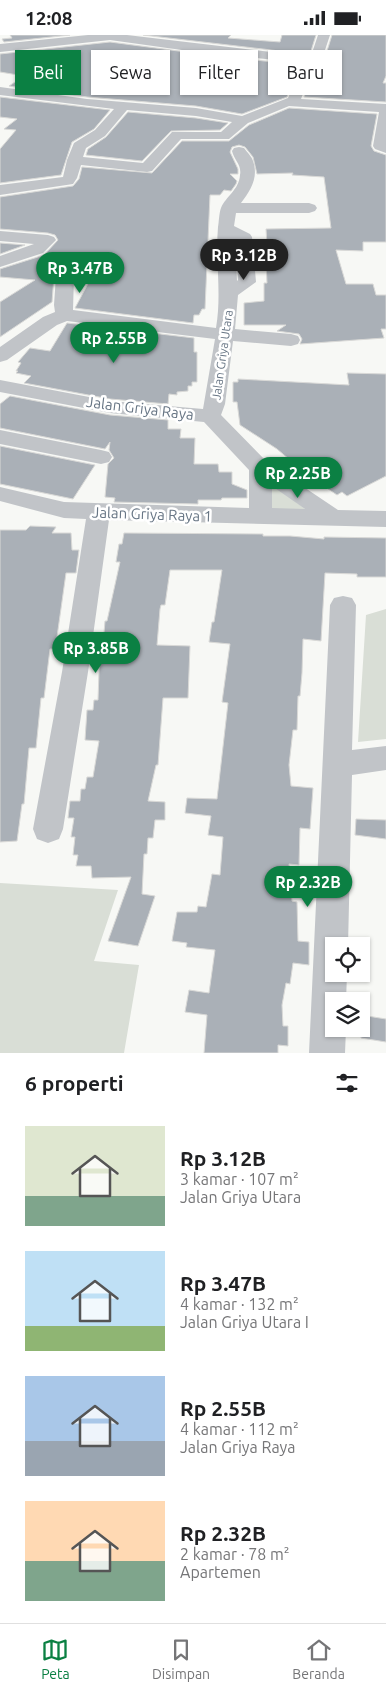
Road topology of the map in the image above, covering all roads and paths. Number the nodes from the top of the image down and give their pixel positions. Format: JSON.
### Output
{"nodes":[{"id":1,"x":121,"y":35,"type":"edge"},
{"id":2,"x":324,"y":35,"type":"edge"},
{"id":3,"x":113,"y":36,"type":"edge"},
{"id":4,"x":0,"y":48,"type":"edge"},
{"id":5,"x":319,"y":50,"type":"dead end"},
{"id":6,"x":0,"y":91,"type":"edge"},
{"id":7,"x":293,"y":102,"type":"junction"},
{"id":8,"x":124,"y":107,"type":"junction"},
{"id":9,"x":386,"y":110,"type":"edge"},
{"id":10,"x":243,"y":120,"type":"junction"},
{"id":11,"x":386,"y":149,"type":"edge"},
{"id":12,"x":239,"y":151,"type":"dead end"},
{"id":13,"x":74,"y":160,"type":"junction"},
{"id":14,"x":0,"y":191,"type":"edge"},
{"id":15,"x":229,"y":208,"type":"junction"},
{"id":16,"x":309,"y":208,"type":"dead end"},
{"id":17,"x":9,"y":221,"type":"dead end"},
{"id":18,"x":0,"y":237,"type":"edge"},
{"id":19,"x":0,"y":262,"type":"edge"},
{"id":20,"x":65,"y":276,"type":"dead end"},
{"id":21,"x":65,"y":315,"type":"junction"},
{"id":22,"x":223,"y":334,"type":"junction"},
{"id":23,"x":291,"y":340,"type":"dead end"},
{"id":24,"x":0,"y":356,"type":"edge"},
{"id":25,"x":0,"y":386,"type":"edge"},
{"id":26,"x":210,"y":416,"type":"junction"},
{"id":27,"x":0,"y":437,"type":"edge"},
{"id":28,"x":101,"y":457,"type":"dead end"},
{"id":29,"x":260,"y":468,"type":"junction"},
{"id":30,"x":0,"y":494,"type":"edge"},
{"id":31,"x":0,"y":510,"type":"edge"},
{"id":32,"x":64,"y":510,"type":"junction"},
{"id":33,"x":98,"y":512,"type":"junction"},
{"id":34,"x":261,"y":517,"type":"junction"},
{"id":35,"x":335,"y":519,"type":"junction"},
{"id":36,"x":386,"y":519,"type":"edge"},
{"id":37,"x":343,"y":605,"type":"dead end"},
{"id":38,"x":386,"y":758,"type":"edge"},
{"id":39,"x":338,"y":764,"type":"junction"},
{"id":40,"x":48,"y":829,"type":"dead end"},
{"id":41,"x":326,"y":1053,"type":"edge"}],
"edges":[{"from":1,"to":3,"type":"street"},
{"from":2,"to":5,"type":"street"},
{"from":3,"to":4,"type":"street"},
{"from":3,"to":7,"type":"street"},
{"from":6,"to":8,"type":"street"},
{"from":7,"to":9,"type":"street"},
{"from":7,"to":10,"type":"street"},
{"from":8,"to":10,"type":"street"},
{"from":8,"to":13,"type":"street"},
{"from":9,"to":11,"type":"street"},
{"from":10,"to":13,"type":"street"},
{"from":12,"to":15,"type":"street","name":"Jalan Griya Utara"},
{"from":13,"to":14,"type":"street"},
{"from":15,"to":16,"type":"street"},
{"from":15,"to":22,"type":"street","name":"Jalan Griya Utara"},
{"from":17,"to":18,"type":"street"},
{"from":18,"to":19,"type":"street"},
{"from":20,"to":21,"type":"street"},
{"from":21,"to":22,"type":"street"},
{"from":21,"to":24,"type":"street"},
{"from":22,"to":23,"type":"street"},
{"from":22,"to":26,"type":"street","name":"Jalan Griya Utara"},
{"from":25,"to":26,"type":"street","name":"Jalan Griya Raya"},
{"from":26,"to":29,"type":"street","name":"Jalan Griya Raya"},
{"from":27,"to":28,"type":"street"},
{"from":29,"to":34,"type":"street"},
{"from":29,"to":35,"type":"street","name":"Jalan Griya Raya"},
{"from":30,"to":32,"type":"street","name":"Jalan Griya Raya 1"},
{"from":31,"to":32,"type":"street"},
{"from":32,"to":33,"type":"street","name":"Jalan Griya Raya 1"},
{"from":33,"to":34,"type":"street","name":"Jalan Griya Raya 1"},
{"from":33,"to":40,"type":"street"},
{"from":34,"to":35,"type":"street","name":"Jalan Griya Raya 1"},
{"from":35,"to":36,"type":"street"},
{"from":37,"to":39,"type":"street"},
{"from":38,"to":39,"type":"street"},
{"from":39,"to":41,"type":"street"}]}
